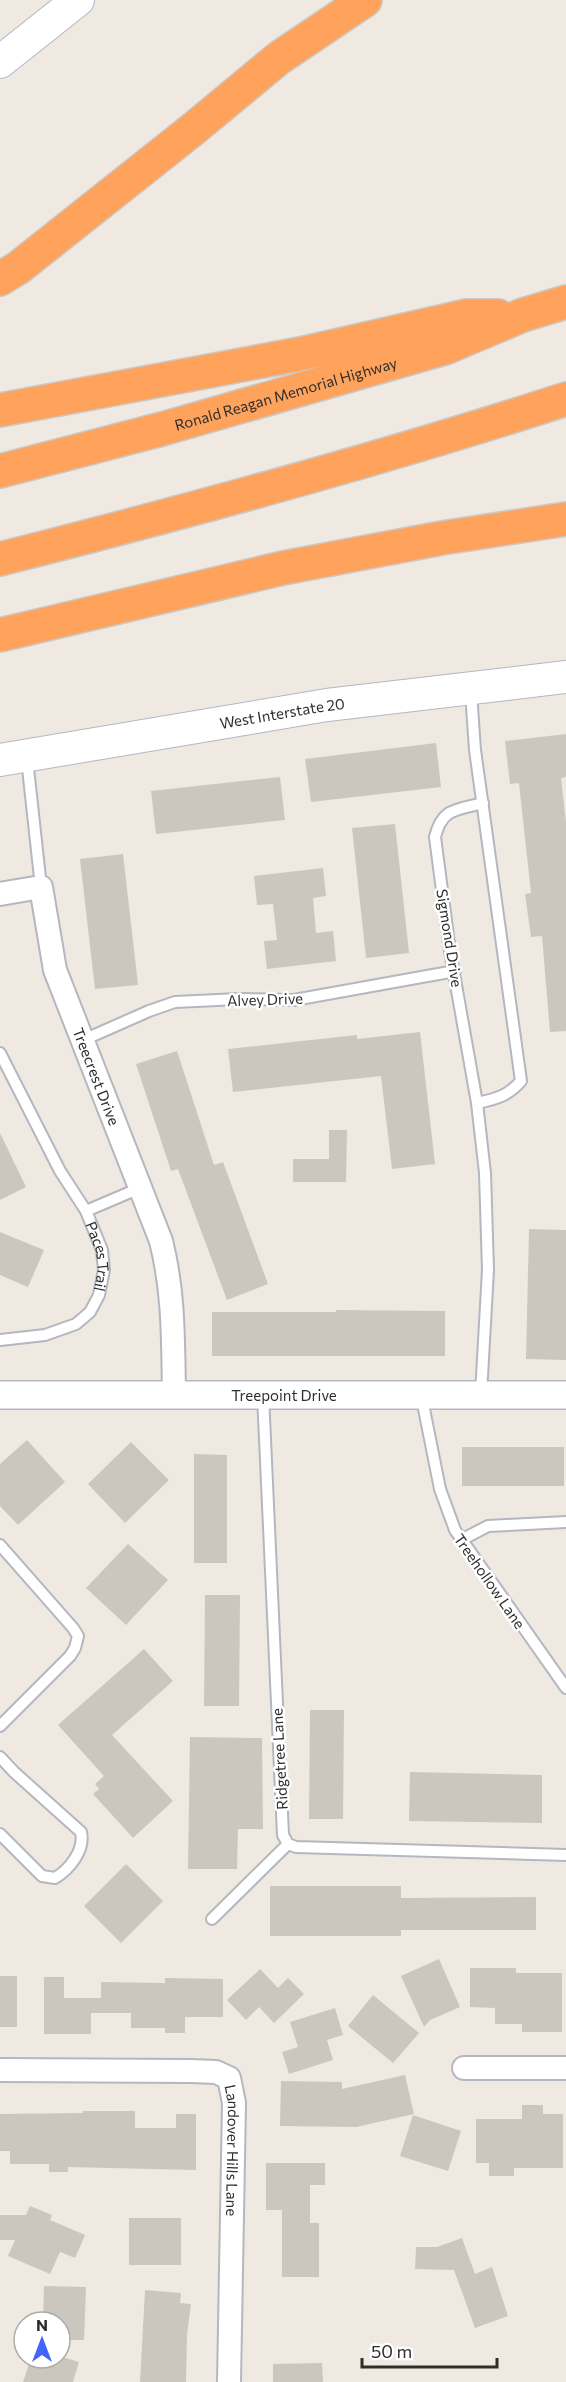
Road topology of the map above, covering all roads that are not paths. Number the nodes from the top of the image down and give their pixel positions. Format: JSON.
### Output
{"nodes":[{"id":1,"x":78,"y":0,"type":"edge"},
{"id":2,"x":360,"y":2,"type":"edge"},
{"id":3,"x":0,"y":62,"type":"edge"},
{"id":4,"x":0,"y":279,"type":"edge"},
{"id":5,"x":566,"y":302,"type":"edge"},
{"id":6,"x":524,"y":315,"type":"junction"},
{"id":7,"x":566,"y":399,"type":"edge"},
{"id":8,"x":0,"y":410,"type":"edge"},
{"id":9,"x":0,"y":471,"type":"edge"},
{"id":10,"x":566,"y":519,"type":"edge"},
{"id":11,"x":0,"y":559,"type":"edge"},
{"id":12,"x":0,"y":635,"type":"edge"},
{"id":13,"x":566,"y":677,"type":"edge"},
{"id":14,"x":471,"y":689,"type":"junction"},
{"id":15,"x":13,"y":758,"type":"edge"},
{"id":16,"x":483,"y":803,"type":"junction"},
{"id":17,"x":40,"y":887,"type":"junction"},
{"id":18,"x":0,"y":894,"type":"edge"},
{"id":19,"x":455,"y":971,"type":"junction"},
{"id":20,"x":81,"y":1041,"type":"junction"},
{"id":21,"x":0,"y":1053,"type":"edge"},
{"id":22,"x":477,"y":1103,"type":"junction"},
{"id":23,"x":140,"y":1188,"type":"junction"},
{"id":24,"x":86,"y":1211,"type":"junction"},
{"id":25,"x":0,"y":1340,"type":"edge"},
{"id":26,"x":174,"y":1394,"type":"junction"},
{"id":27,"x":263,"y":1394,"type":"junction"},
{"id":28,"x":421,"y":1394,"type":"junction"},
{"id":29,"x":481,"y":1394,"type":"junction"},
{"id":30,"x":0,"y":1395,"type":"edge"},
{"id":31,"x":566,"y":1395,"type":"edge"},
{"id":32,"x":566,"y":1522,"type":"edge"},
{"id":33,"x":461,"y":1540,"type":"junction"},
{"id":34,"x":0,"y":1545,"type":"edge"},
{"id":35,"x":566,"y":1688,"type":"edge"},
{"id":36,"x":0,"y":1726,"type":"edge"},
{"id":37,"x":0,"y":1757,"type":"edge"},
{"id":38,"x":0,"y":1834,"type":"edge"},
{"id":39,"x":288,"y":1844,"type":"junction"},
{"id":40,"x":566,"y":1855,"type":"edge"},
{"id":41,"x":212,"y":1919,"type":"dead end"},
{"id":42,"x":464,"y":2068,"type":"dead end"},
{"id":43,"x":566,"y":2068,"type":"edge"},
{"id":44,"x":0,"y":2070,"type":"edge"},
{"id":45,"x":229,"y":2382,"type":"edge"}],
"edges":[{"from":1,"to":3,"type":"main road"},
{"from":2,"to":4,"type":"highway"},
{"from":5,"to":6,"type":"highway","name":"Ronald Reagan Memorial Highway"},
{"from":6,"to":8,"type":"highway"},
{"from":6,"to":9,"type":"highway","name":"Ronald Reagan Memorial Highway"},
{"from":7,"to":11,"type":"highway"},
{"from":10,"to":12,"type":"highway"},
{"from":13,"to":14,"type":"main road","name":"West Interstate 20"},
{"from":14,"to":15,"type":"main road","name":"West Interstate 20"},
{"from":14,"to":16,"type":"lane"},
{"from":15,"to":17,"type":"lane","name":"Treecrest Drive"},
{"from":16,"to":19,"type":"lane","name":"Sigmond Drive"},
{"from":16,"to":22,"type":"lane"},
{"from":17,"to":18,"type":"street"},
{"from":17,"to":20,"type":"street","name":"Treecrest Drive"},
{"from":19,"to":20,"type":"lane","name":"Alvey Drive"},
{"from":19,"to":22,"type":"lane","name":"Sigmond Drive"},
{"from":20,"to":23,"type":"street","name":"Treecrest Drive"},
{"from":21,"to":24,"type":"lane","name":"Paces Trail"},
{"from":22,"to":29,"type":"lane","name":"Sigmond Drive"},
{"from":23,"to":24,"type":"lane","name":"Paces Trail"},
{"from":23,"to":26,"type":"street","name":"Treecrest Drive"},
{"from":24,"to":25,"type":"lane","name":"Paces Trail"},
{"from":26,"to":27,"type":"street","name":"Treepoint Drive"},
{"from":26,"to":30,"type":"street","name":"Treepoint Drive"},
{"from":27,"to":28,"type":"street","name":"Treepoint Drive"},
{"from":27,"to":39,"type":"lane","name":"Ridgetree Lane"},
{"from":28,"to":29,"type":"street","name":"Treepoint Drive"},
{"from":28,"to":33,"type":"lane","name":"Treehollow Lane"},
{"from":29,"to":31,"type":"street","name":"Treepoint Drive"},
{"from":32,"to":33,"type":"lane"},
{"from":33,"to":35,"type":"lane","name":"Treehollow Lane"},
{"from":34,"to":36,"type":"lane"},
{"from":37,"to":38,"type":"lane"},
{"from":39,"to":40,"type":"lane"},
{"from":39,"to":41,"type":"lane"},
{"from":42,"to":43,"type":"street"},
{"from":44,"to":45,"type":"street","name":"Landover Hills Lane"}]}
